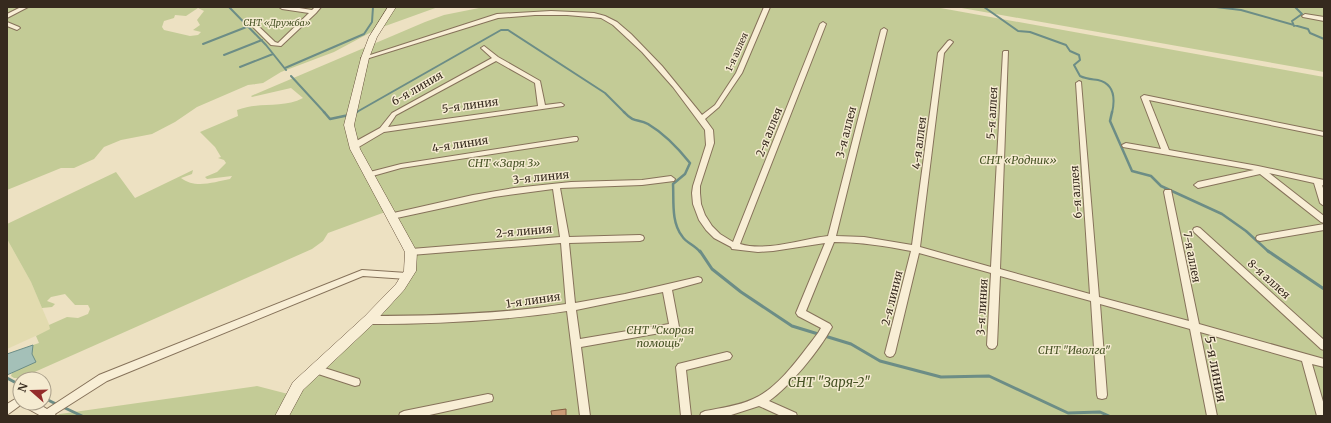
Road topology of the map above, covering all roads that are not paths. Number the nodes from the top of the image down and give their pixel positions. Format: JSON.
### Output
{"nodes":[{"id":1,"x":25,"y":7,"type":"edge"},
{"id":2,"x":282,"y":7,"type":"edge"},
{"id":3,"x":392,"y":7,"type":"edge"},
{"id":4,"x":767,"y":7,"type":"edge"},
{"id":5,"x":316,"y":9,"type":"edge"},
{"id":6,"x":7,"y":16,"type":"edge"},
{"id":7,"x":1305,"y":16,"type":"dead end"},
{"id":8,"x":1324,"y":19,"type":"edge"},
{"id":9,"x":251,"y":22,"type":"dead end"},
{"id":10,"x":7,"y":24,"type":"edge"},
{"id":11,"x":823,"y":24,"type":"dead end"},
{"id":12,"x":17,"y":28,"type":"dead end"},
{"id":13,"x":884,"y":30,"type":"dead end"},
{"id":14,"x":950,"y":42,"type":"dead end"},
{"id":15,"x":484,"y":48,"type":"dead end"},
{"id":16,"x":1006,"y":52,"type":"dead end"},
{"id":17,"x":364,"y":58,"type":"junction"},
{"id":18,"x":496,"y":58,"type":"junction"},
{"id":19,"x":1079,"y":84,"type":"dead end"},
{"id":20,"x":561,"y":104,"type":"dead end"},
{"id":21,"x":542,"y":107,"type":"junction"},
{"id":22,"x":701,"y":119,"type":"junction"},
{"id":23,"x":382,"y":130,"type":"junction"},
{"id":24,"x":1324,"y":134,"type":"edge"},
{"id":25,"x":574,"y":139,"type":"dead end"},
{"id":26,"x":1126,"y":145,"type":"dead end"},
{"id":27,"x":354,"y":146,"type":"junction"},
{"id":28,"x":1166,"y":152,"type":"junction"},
{"id":29,"x":1260,"y":169,"type":"junction"},
{"id":30,"x":369,"y":175,"type":"junction"},
{"id":31,"x":671,"y":179,"type":"dead end"},
{"id":32,"x":1320,"y":182,"type":"edge"},
{"id":33,"x":1198,"y":185,"type":"dead end"},
{"id":34,"x":556,"y":186,"type":"junction"},
{"id":35,"x":1168,"y":192,"type":"dead end"},
{"id":36,"x":1324,"y":203,"type":"edge"},
{"id":37,"x":392,"y":216,"type":"junction"},
{"id":38,"x":1324,"y":220,"type":"edge"},
{"id":39,"x":1324,"y":227,"type":"edge"},
{"id":40,"x":1197,"y":230,"type":"dead end"},
{"id":41,"x":640,"y":238,"type":"dead end"},
{"id":42,"x":1260,"y":238,"type":"dead end"},
{"id":43,"x":830,"y":239,"type":"junction"},
{"id":44,"x":565,"y":240,"type":"junction"},
{"id":45,"x":735,"y":247,"type":"junction"},
{"id":46,"x":916,"y":249,"type":"junction"},
{"id":47,"x":411,"y":252,"type":"junction"},
{"id":48,"x":996,"y":271,"type":"junction"},
{"id":49,"x":408,"y":276,"type":"junction"},
{"id":50,"x":698,"y":280,"type":"dead end"},
{"id":51,"x":667,"y":288,"type":"junction"},
{"id":52,"x":1094,"y":299,"type":"junction"},
{"id":53,"x":571,"y":306,"type":"junction"},
{"id":54,"x":368,"y":320,"type":"junction"},
{"id":55,"x":1195,"y":326,"type":"junction"},
{"id":56,"x":576,"y":344,"type":"junction"},
{"id":57,"x":992,"y":345,"type":"dead end"},
{"id":58,"x":1324,"y":346,"type":"edge"},
{"id":59,"x":890,"y":353,"type":"dead end"},
{"id":60,"x":727,"y":356,"type":"dead end"},
{"id":61,"x":1306,"y":358,"type":"junction"},
{"id":62,"x":1324,"y":363,"type":"edge"},
{"id":63,"x":315,"y":369,"type":"junction"},
{"id":64,"x":355,"y":382,"type":"dead end"},
{"id":65,"x":1102,"y":395,"type":"dead end"},
{"id":66,"x":488,"y":398,"type":"dead end"},
{"id":67,"x":760,"y":402,"type":"junction"},
{"id":68,"x":51,"y":413,"type":"edge"},
{"id":69,"x":282,"y":416,"type":"edge"},
{"id":70,"x":404,"y":416,"type":"edge"},
{"id":71,"x":585,"y":416,"type":"edge"},
{"id":72,"x":686,"y":416,"type":"edge"},
{"id":73,"x":707,"y":416,"type":"edge"},
{"id":74,"x":792,"y":416,"type":"edge"},
{"id":75,"x":1212,"y":416,"type":"edge"},
{"id":76,"x":1322,"y":416,"type":"edge"}],
"edges":[{"from":1,"to":6,"type":"street"},
{"from":2,"to":5,"type":"street"},
{"from":3,"to":17,"type":"street"},
{"from":4,"to":22,"type":"street","name":"1-я аллея"},
{"from":5,"to":9,"type":"street"},
{"from":7,"to":8,"type":"street"},
{"from":10,"to":12,"type":"street"},
{"from":11,"to":45,"type":"street","name":"2-я аллея"},
{"from":13,"to":43,"type":"street","name":"3-я аллея"},
{"from":14,"to":46,"type":"street","name":"4-я аллея"},
{"from":15,"to":18,"type":"street"},
{"from":16,"to":48,"type":"street","name":"5-я аллея"},
{"from":17,"to":22,"type":"street"},
{"from":17,"to":27,"type":"street"},
{"from":18,"to":21,"type":"street"},
{"from":18,"to":23,"type":"street","name":"6-я линия"},
{"from":19,"to":52,"type":"street","name":"6-я аллея"},
{"from":20,"to":21,"type":"street","name":"5-я линия"},
{"from":21,"to":23,"type":"street","name":"5-я линия"},
{"from":22,"to":45,"type":"street"},
{"from":23,"to":27,"type":"street","name":"6-я линия"},
{"from":24,"to":28,"type":"street"},
{"from":25,"to":30,"type":"street","name":"4-я линия"},
{"from":26,"to":28,"type":"street"},
{"from":27,"to":30,"type":"street"},
{"from":28,"to":29,"type":"street"},
{"from":29,"to":32,"type":"street"},
{"from":29,"to":33,"type":"street"},
{"from":29,"to":38,"type":"street"},
{"from":30,"to":37,"type":"street"},
{"from":31,"to":34,"type":"street","name":"3-я линия"},
{"from":32,"to":36,"type":"street"},
{"from":34,"to":37,"type":"street","name":"3-я линия"},
{"from":34,"to":44,"type":"street"},
{"from":35,"to":55,"type":"street","name":"7-я аллея"},
{"from":37,"to":47,"type":"street"},
{"from":39,"to":42,"type":"street"},
{"from":40,"to":58,"type":"street","name":"8-я аллея"},
{"from":41,"to":44,"type":"street","name":"2-я линия"},
{"from":43,"to":45,"type":"street"},
{"from":43,"to":46,"type":"street"},
{"from":43,"to":67,"type":"street"},
{"from":44,"to":47,"type":"street","name":"2-я линия"},
{"from":44,"to":53,"type":"street"},
{"from":46,"to":48,"type":"street"},
{"from":46,"to":59,"type":"street","name":"2-я линия"},
{"from":47,"to":49,"type":"street"},
{"from":48,"to":52,"type":"street"},
{"from":48,"to":57,"type":"street","name":"3-я линия"},
{"from":49,"to":54,"type":"street"},
{"from":49,"to":68,"type":"street"},
{"from":50,"to":51,"type":"street","name":"1-я линия"},
{"from":51,"to":53,"type":"street","name":"1-я линия"},
{"from":51,"to":56,"type":"street"},
{"from":52,"to":55,"type":"street"},
{"from":52,"to":65,"type":"street"},
{"from":53,"to":54,"type":"street","name":"1-я линия"},
{"from":53,"to":56,"type":"street"},
{"from":54,"to":63,"type":"street"},
{"from":55,"to":61,"type":"street"},
{"from":55,"to":75,"type":"street","name":"5-я линия"},
{"from":56,"to":71,"type":"street"},
{"from":60,"to":72,"type":"street"},
{"from":61,"to":62,"type":"street"},
{"from":61,"to":76,"type":"street"},
{"from":63,"to":64,"type":"street"},
{"from":63,"to":69,"type":"street"},
{"from":66,"to":70,"type":"street"},
{"from":67,"to":73,"type":"street"},
{"from":67,"to":74,"type":"street"}]}
